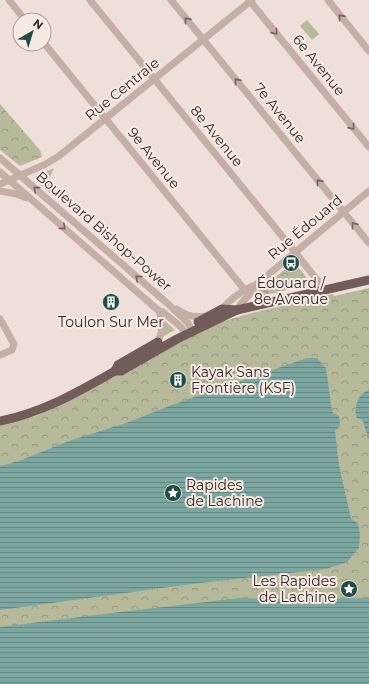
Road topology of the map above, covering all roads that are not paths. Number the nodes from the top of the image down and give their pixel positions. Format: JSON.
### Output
{"nodes":[{"id":1,"x":9,"y":0,"type":"edge"},
{"id":2,"x":90,"y":0,"type":"edge"},
{"id":3,"x":171,"y":0,"type":"edge"},
{"id":4,"x":250,"y":0,"type":"edge"},
{"id":5,"x":328,"y":0,"type":"edge"},
{"id":6,"x":19,"y":12,"type":"edge"},
{"id":7,"x":203,"y":40,"type":"junction"},
{"id":8,"x":369,"y":50,"type":"edge"},
{"id":9,"x":51,"y":52,"type":"edge"},
{"id":10,"x":154,"y":79,"type":"junction"},
{"id":11,"x":106,"y":119,"type":"junction"},
{"id":12,"x":369,"y":147,"type":"edge"},
{"id":13,"x":0,"y":158,"type":"edge"},
{"id":14,"x":0,"y":172,"type":"edge"},
{"id":15,"x":20,"y":176,"type":"junction"},
{"id":16,"x":9,"y":180,"type":"junction"},
{"id":17,"x":0,"y":184,"type":"edge"},
{"id":18,"x":0,"y":191,"type":"edge"},
{"id":19,"x":369,"y":191,"type":"edge"},
{"id":20,"x":34,"y":201,"type":"junction"},
{"id":21,"x":343,"y":212,"type":"junction"},
{"id":22,"x":369,"y":244,"type":"edge"},
{"id":23,"x":295,"y":252,"type":"junction"},
{"id":24,"x":369,"y":280,"type":"edge"},
{"id":25,"x":257,"y":284,"type":"junction"},
{"id":26,"x":244,"y":289,"type":"junction"},
{"id":27,"x":320,"y":291,"type":"junction"},
{"id":28,"x":167,"y":303,"type":"junction"},
{"id":29,"x":222,"y":309,"type":"junction"},
{"id":30,"x":159,"y":310,"type":"junction"},
{"id":31,"x":237,"y":310,"type":"junction"},
{"id":32,"x":212,"y":314,"type":"junction"},
{"id":33,"x":0,"y":319,"type":"edge"},
{"id":34,"x":188,"y":331,"type":"junction"},
{"id":35,"x":158,"y":343,"type":"junction"},
{"id":36,"x":0,"y":356,"type":"edge"},
{"id":37,"x":115,"y":371,"type":"junction"},
{"id":38,"x":0,"y":422,"type":"edge"}],
"edges":[{"from":1,"to":6,"type":"street"},
{"from":2,"to":10,"type":"street","name":"8e Avenue"},
{"from":7,"to":3,"type":"street","name":"7e Avenue","one_way":true},
{"from":4,"to":7,"type":"street","name":"Rue Centrale"},
{"from":4,"to":12,"type":"street","name":"6e Avenue","one_way":true},
{"from":8,"to":5,"type":"street","one_way":true},
{"from":7,"to":10,"type":"street","name":"Rue Centrale"},
{"from":21,"to":7,"type":"street","name":"7e Avenue","one_way":true},
{"from":9,"to":11,"type":"street","name":"9e Avenue"},
{"from":10,"to":11,"type":"street","name":"Rue Centrale"},
{"from":10,"to":23,"type":"street","name":"8e Avenue"},
{"from":11,"to":15,"type":"street","name":"Rue Centrale"},
{"from":11,"to":26,"type":"street","name":"9e Avenue"},
{"from":13,"to":15,"type":"street","name":"Boulevard Bishop-Power"},
{"from":14,"to":16,"type":"street","name":"Boulevard Bishop-Power"},
{"from":15,"to":16,"type":"street","name":"Rue Centrale"},
{"from":28,"to":15,"type":"street","name":"Boulevard Bishop-Power","one_way":true},
{"from":16,"to":17,"type":"street","name":"Rue Centrale"},
{"from":16,"to":20,"type":"street","name":"Boulevard Bishop-Power"},
{"from":18,"to":20,"type":"street"},
{"from":19,"to":21,"type":"street","name":"Rue Édouard"},
{"from":20,"to":30,"type":"street","name":"Boulevard Bishop-Power","one_way":true},
{"from":22,"to":21,"type":"street","name":"7e Avenue","one_way":true},
{"from":21,"to":23,"type":"street","name":"Rue Édouard"},
{"from":23,"to":25,"type":"street","name":"Rue Édouard"},
{"from":23,"to":27,"type":"street","name":"8e Avenue"},
{"from":24,"to":27,"type":"main road"},
{"from":25,"to":26,"type":"street","name":"Rue Édouard"},
{"from":25,"to":31,"type":"street","name":"Rue Édouard"},
{"from":26,"to":29,"type":"street","name":"Rue Édouard"},
{"from":27,"to":31,"type":"main road"},
{"from":28,"to":32,"type":"street"},
{"from":28,"to":34,"type":"street","name":"Boulevard Bishop-Power"},
{"from":29,"to":31,"type":"main road"},
{"from":29,"to":32,"type":"main road"},
{"from":30,"to":34,"type":"street","name":"Boulevard Bishop-Power"},
{"from":30,"to":35,"type":"street"},
{"from":31,"to":34,"type":"main road"},
{"from":32,"to":34,"type":"main road"},
{"from":33,"to":36,"type":"street"},
{"from":34,"to":35,"type":"main road"},
{"from":34,"to":37,"type":"main road"},
{"from":35,"to":37,"type":"main road"},
{"from":37,"to":38,"type":"main road"}]}
